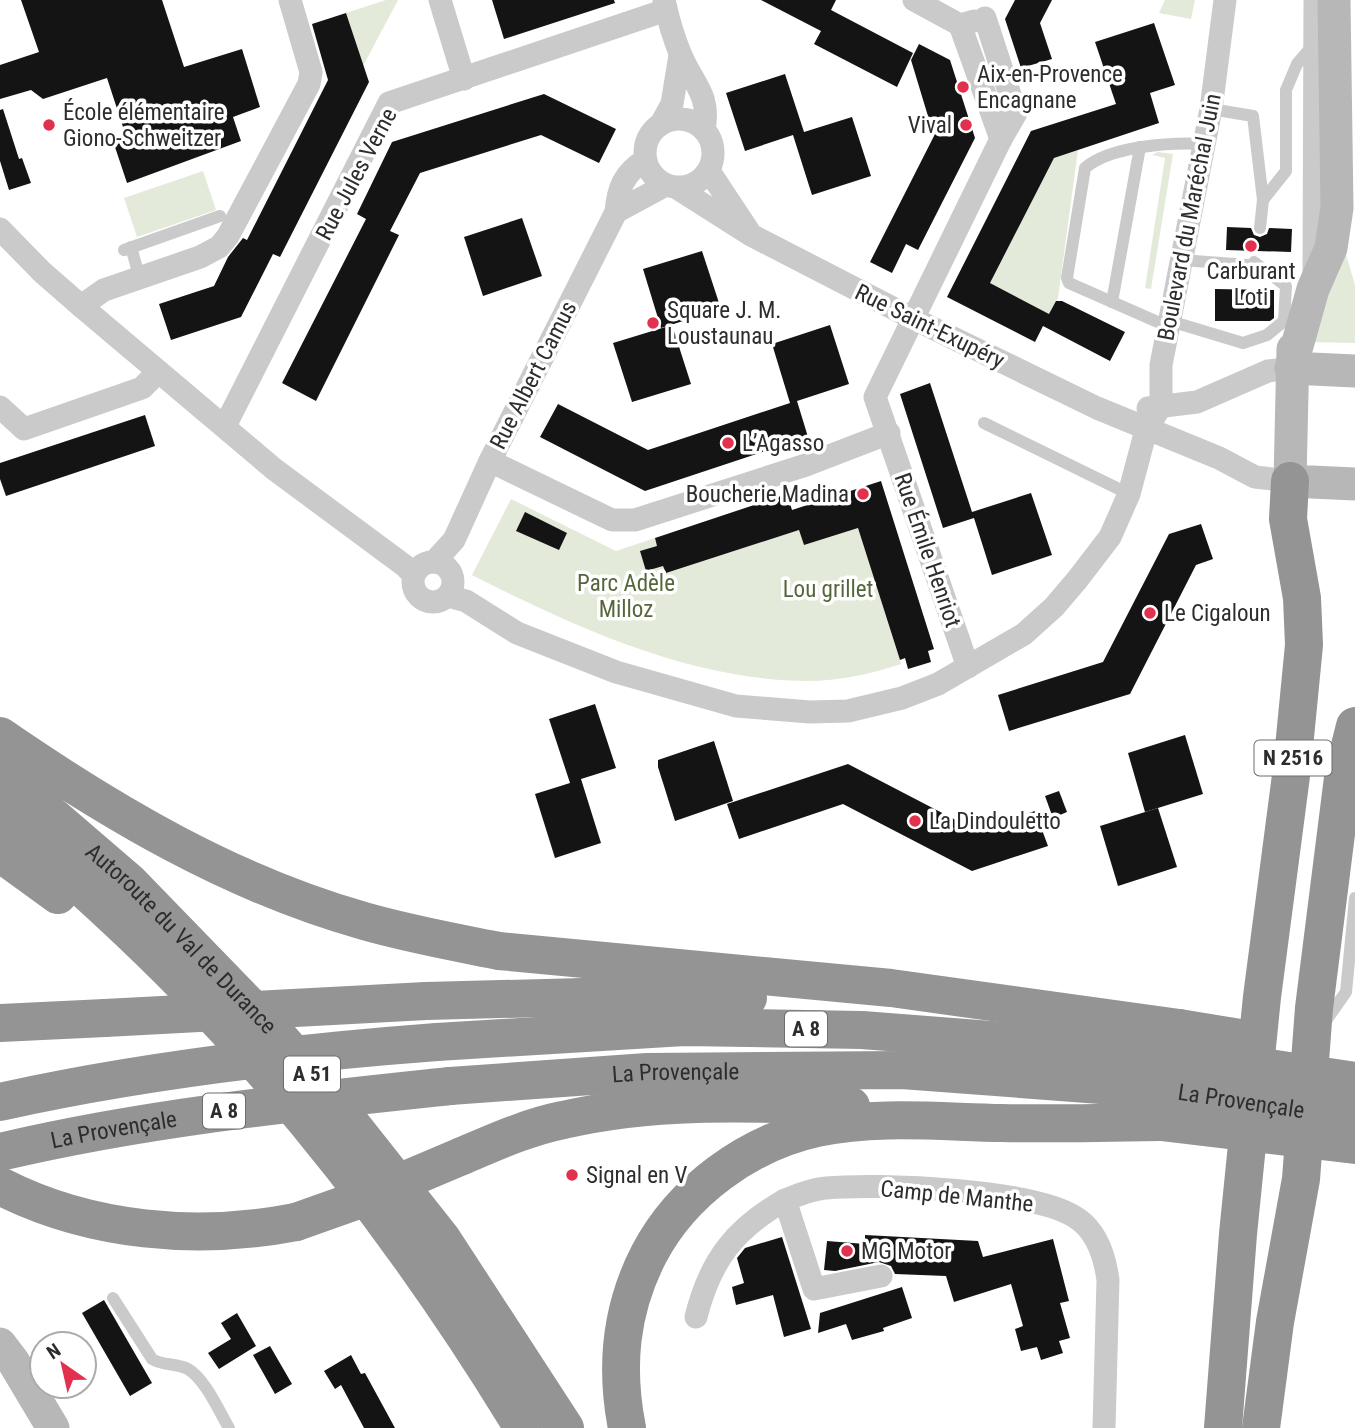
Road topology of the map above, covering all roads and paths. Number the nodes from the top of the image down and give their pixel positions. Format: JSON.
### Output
{"nodes":[{"id":1,"x":290,"y":0,"type":"edge"},
{"id":2,"x":440,"y":0,"type":"edge"},
{"id":3,"x":914,"y":0,"type":"edge"},
{"id":4,"x":1225,"y":0,"type":"edge"},
{"id":5,"x":665,"y":5,"type":"edge"},
{"id":6,"x":989,"y":9,"type":"edge"},
{"id":7,"x":1324,"y":17,"type":"edge"},
{"id":8,"x":960,"y":25,"type":"junction"},
{"id":9,"x":680,"y":55,"type":"junction"},
{"id":10,"x":464,"y":79,"type":"junction"},
{"id":11,"x":1210,"y":109,"type":"junction"},
{"id":12,"x":661,"y":124,"type":"junction"},
{"id":13,"x":704,"y":130,"type":"junction"},
{"id":14,"x":1001,"y":139,"type":"junction"},
{"id":15,"x":1204,"y":144,"type":"junction"},
{"id":16,"x":1140,"y":147,"type":"junction"},
{"id":17,"x":645,"y":160,"type":"junction"},
{"id":18,"x":709,"y":171,"type":"junction"},
{"id":19,"x":671,"y":186,"type":"junction"},
{"id":20,"x":1264,"y":200,"type":"junction"},
{"id":21,"x":616,"y":212,"type":"junction"},
{"id":22,"x":220,"y":216,"type":"dead end"},
{"id":23,"x":1259,"y":228,"type":"dead end"},
{"id":24,"x":0,"y":229,"type":"edge"},
{"id":25,"x":751,"y":235,"type":"junction"},
{"id":26,"x":1182,"y":260,"type":"junction"},
{"id":27,"x":140,"y":279,"type":"junction"},
{"id":28,"x":1112,"y":302,"type":"junction"},
{"id":29,"x":81,"y":306,"type":"junction"},
{"id":30,"x":914,"y":319,"type":"junction"},
{"id":31,"x":1169,"y":324,"type":"junction"},
{"id":32,"x":1291,"y":368,"type":"junction"},
{"id":33,"x":1355,"y":371,"type":"edge"},
{"id":34,"x":158,"y":372,"type":"junction"},
{"id":35,"x":1161,"y":406,"type":"junction"},
{"id":36,"x":0,"y":407,"type":"edge"},
{"id":37,"x":1111,"y":414,"type":"junction"},
{"id":38,"x":984,"y":423,"type":"dead end"},
{"id":39,"x":225,"y":426,"type":"junction"},
{"id":40,"x":1146,"y":429,"type":"junction"},
{"id":41,"x":888,"y":433,"type":"junction"},
{"id":42,"x":490,"y":461,"type":"junction"},
{"id":43,"x":1290,"y":481,"type":"junction"},
{"id":44,"x":1355,"y":484,"type":"edge"},
{"id":45,"x":1129,"y":494,"type":"junction"},
{"id":46,"x":414,"y":575,"type":"junction"},
{"id":47,"x":451,"y":582,"type":"junction"},
{"id":48,"x":968,"y":667,"type":"junction"},
{"id":49,"x":0,"y":736,"type":"edge"},
{"id":50,"x":1353,"y":746,"type":"edge"},
{"id":51,"x":0,"y":771,"type":"edge"},
{"id":52,"x":0,"y":815,"type":"edge"},
{"id":53,"x":0,"y":853,"type":"edge"},
{"id":54,"x":1355,"y":898,"type":"edge"},
{"id":55,"x":1351,"y":985,"type":"edge"},
{"id":56,"x":0,"y":1023,"type":"edge"},
{"id":57,"x":1311,"y":1043,"type":"junction"},
{"id":58,"x":1355,"y":1056,"type":"edge"},
{"id":59,"x":1170,"y":1074,"type":"junction"},
{"id":60,"x":1355,"y":1081,"type":"edge"},
{"id":61,"x":0,"y":1102,"type":"edge"},
{"id":62,"x":1355,"y":1118,"type":"edge"},
{"id":63,"x":1355,"y":1145,"type":"edge"},
{"id":64,"x":0,"y":1152,"type":"edge"},
{"id":65,"x":0,"y":1186,"type":"edge"},
{"id":66,"x":785,"y":1200,"type":"junction"},
{"id":67,"x":881,"y":1276,"type":"dead end"},
{"id":68,"x":113,"y":1298,"type":"dead end"},
{"id":69,"x":445,"y":1306,"type":"junction"},
{"id":70,"x":696,"y":1317,"type":"dead end"},
{"id":71,"x":0,"y":1343,"type":"edge"},
{"id":72,"x":53,"y":1428,"type":"edge"},
{"id":73,"x":229,"y":1428,"type":"edge"},
{"id":74,"x":523,"y":1428,"type":"edge"},
{"id":75,"x":565,"y":1428,"type":"edge"},
{"id":76,"x":627,"y":1428,"type":"edge"},
{"id":77,"x":1104,"y":1428,"type":"edge"},
{"id":78,"x":1223,"y":1428,"type":"edge"},
{"id":79,"x":1261,"y":1428,"type":"edge"}],
"edges":[{"from":1,"to":27,"type":"street"},
{"from":2,"to":10,"type":"street"},
{"from":3,"to":8,"type":"street"},
{"from":4,"to":11,"type":"street","name":"Boulevard du Maréchal Juin"},
{"from":5,"to":9,"type":"street"},
{"from":5,"to":10,"type":"street","name":"Rue Jules Verne"},
{"from":6,"to":8,"type":"street"},
{"from":6,"to":14,"type":"street","name":"Rue Émile Henriot"},
{"from":7,"to":20,"type":"lane"},
{"from":7,"to":32,"type":"main road"},
{"from":8,"to":14,"type":"street"},
{"from":9,"to":12,"type":"street"},
{"from":9,"to":13,"type":"street"},
{"from":10,"to":39,"type":"street","name":"Rue Jules Verne"},
{"from":11,"to":15,"type":"street","name":"Boulevard du Maréchal Juin"},
{"from":11,"to":20,"type":"lane"},
{"from":12,"to":13,"type":"street"},
{"from":12,"to":17,"type":"street"},
{"from":13,"to":18,"type":"street"},
{"from":14,"to":30,"type":"street","name":"Rue Émile Henriot"},
{"from":15,"to":16,"type":"lane"},
{"from":15,"to":26,"type":"street","name":"Boulevard du Maréchal Juin"},
{"from":16,"to":28,"type":"lane"},
{"from":16,"to":28,"type":"lane"},
{"from":17,"to":19,"type":"street"},
{"from":17,"to":21,"type":"street","name":"Rue Albert Camus"},
{"from":18,"to":19,"type":"street"},
{"from":18,"to":25,"type":"street","name":"Rue Saint-Exupéry"},
{"from":19,"to":21,"type":"street"},
{"from":19,"to":25,"type":"street","name":"Rue Saint-Exupéry"},
{"from":20,"to":23,"type":"lane"},
{"from":21,"to":42,"type":"street","name":"Rue Albert Camus"},
{"from":22,"to":27,"type":"lane"},
{"from":24,"to":29,"type":"street"},
{"from":25,"to":30,"type":"street","name":"Rue Saint-Exupéry"},
{"from":26,"to":31,"type":"street","name":"Boulevard du Maréchal Juin"},
{"from":26,"to":31,"type":"lane"},
{"from":27,"to":29,"type":"street"},
{"from":28,"to":31,"type":"lane"},
{"from":29,"to":34,"type":"street"},
{"from":30,"to":37,"type":"street","name":"Rue Saint-Exupéry"},
{"from":30,"to":41,"type":"street","name":"Rue Émile Henriot"},
{"from":31,"to":35,"type":"street","name":"Boulevard du Maréchal Juin"},
{"from":32,"to":33,"type":"main road"},
{"from":32,"to":35,"type":"street"},
{"from":32,"to":43,"type":"main road"},
{"from":34,"to":36,"type":"street"},
{"from":34,"to":39,"type":"street"},
{"from":35,"to":37,"type":"street"},
{"from":35,"to":40,"type":"street"},
{"from":37,"to":40,"type":"street","name":"Rue Saint-Exupéry"},
{"from":38,"to":45,"type":"lane"},
{"from":39,"to":46,"type":"street"},
{"from":40,"to":43,"type":"street","name":"Rue Saint-Exupéry"},
{"from":40,"to":45,"type":"street"},
{"from":41,"to":42,"type":"street"},
{"from":41,"to":48,"type":"street","name":"Rue Émile Henriot"},
{"from":42,"to":47,"type":"street","name":"Rue Albert Camus"},
{"from":43,"to":44,"type":"main road"},
{"from":43,"to":78,"type":"highway","number":"N 2516"},
{"from":45,"to":48,"type":"street"},
{"from":46,"to":47,"type":"street"},
{"from":46,"to":47,"type":"street"},
{"from":47,"to":48,"type":"street"},
{"from":49,"to":59,"type":"highway"},
{"from":50,"to":57,"type":"highway","number":"N 2516"},
{"from":51,"to":75,"type":"highway","name":"Autoroute du Val de Durance","number":"A 51"},
{"from":52,"to":69,"type":"highway","name":"Autoroute du Val de Durance","number":"A 51"},
{"from":53,"to":69,"type":"highway"},
{"from":54,"to":55,"type":"lane"},
{"from":55,"to":57,"type":"lane"},
{"from":56,"to":59,"type":"highway","bridge":true},
{"from":57,"to":79,"type":"highway","number":"N 2516"},
{"from":58,"to":59,"type":"highway","bridge":true},
{"from":59,"to":60,"type":"highway","name":"La Provençale","number":"A 8","bridge":true},
{"from":59,"to":61,"type":"highway","name":"La Provençale","number":"A 8","bridge":true},
{"from":59,"to":62,"type":"highway","name":"La Provençale","number":"A 8","bridge":true},
{"from":59,"to":63,"type":"highway","bridge":true},
{"from":59,"to":64,"type":"highway","name":"La Provençale","number":"A 8","bridge":true},
{"from":59,"to":65,"type":"highway","bridge":true},
{"from":59,"to":76,"type":"highway"},
{"from":66,"to":67,"type":"street"},
{"from":66,"to":70,"type":"street","name":"Camp de Manthe"},
{"from":66,"to":77,"type":"street","name":"Camp de Manthe"},
{"from":68,"to":73,"type":"lane"},
{"from":69,"to":74,"type":"highway","name":"Autoroute du Val de Durance","number":"A 51"},
{"from":71,"to":72,"type":"main road"}]}
